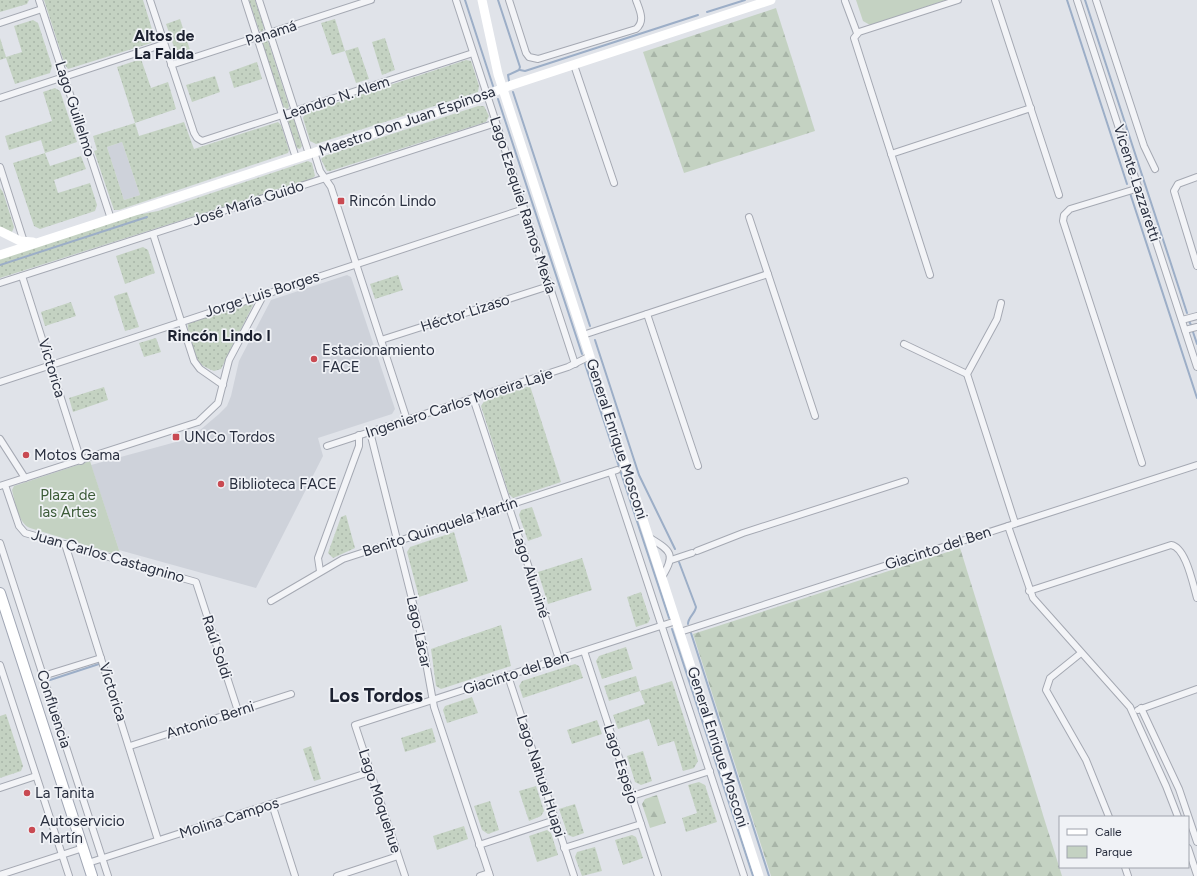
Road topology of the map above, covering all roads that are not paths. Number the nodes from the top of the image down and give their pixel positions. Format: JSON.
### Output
{"nodes":[{"id":1,"x":39,"y":0,"type":"edge"},
{"id":2,"x":150,"y":0,"type":"edge"},
{"id":3,"x":244,"y":0,"type":"edge"},
{"id":4,"x":259,"y":0,"type":"edge"},
{"id":5,"x":371,"y":0,"type":"edge"},
{"id":6,"x":456,"y":0,"type":"edge"},
{"id":7,"x":482,"y":0,"type":"edge"},
{"id":8,"x":508,"y":0,"type":"edge"},
{"id":9,"x":636,"y":0,"type":"edge"},
{"id":10,"x":771,"y":0,"type":"edge"},
{"id":11,"x":845,"y":0,"type":"edge"},
{"id":12,"x":958,"y":0,"type":"edge"},
{"id":13,"x":995,"y":0,"type":"edge"},
{"id":14,"x":1077,"y":0,"type":"edge"},
{"id":15,"x":1096,"y":0,"type":"edge"},
{"id":16,"x":42,"y":9,"type":"junction"},
{"id":17,"x":0,"y":23,"type":"edge"},
{"id":18,"x":270,"y":33,"type":"junction"},
{"id":19,"x":857,"y":33,"type":"junction"},
{"id":20,"x":257,"y":37,"type":"junction"},
{"id":21,"x":164,"y":44,"type":"junction"},
{"id":22,"x":473,"y":53,"type":"junction"},
{"id":23,"x":172,"y":65,"type":"junction"},
{"id":24,"x":574,"y":65,"type":"junction"},
{"id":25,"x":64,"y":77,"type":"junction"},
{"id":26,"x":503,"y":88,"type":"junction"},
{"id":27,"x":487,"y":95,"type":"junction"},
{"id":28,"x":0,"y":98,"type":"edge"},
{"id":29,"x":1030,"y":108,"type":"junction"},
{"id":30,"x":296,"y":112,"type":"junction"},
{"id":31,"x":282,"y":116,"type":"junction"},
{"id":32,"x":496,"y":123,"type":"junction"},
{"id":33,"x":312,"y":153,"type":"junction"},
{"id":34,"x":890,"y":154,"type":"junction"},
{"id":35,"x":296,"y":158,"type":"junction"},
{"id":36,"x":0,"y":167,"type":"edge"},
{"id":37,"x":1154,"y":169,"type":"dead end"},
{"id":38,"x":1197,"y":176,"type":"edge"},
{"id":39,"x":325,"y":178,"type":"junction"},
{"id":40,"x":2,"y":181,"type":"edge"},
{"id":41,"x":614,"y":183,"type":"dead end"},
{"id":42,"x":1139,"y":188,"type":"junction"},
{"id":43,"x":1059,"y":195,"type":"dead end"},
{"id":44,"x":524,"y":209,"type":"junction"},
{"id":45,"x":749,"y":218,"type":"dead end"},
{"id":46,"x":111,"y":219,"type":"junction"},
{"id":47,"x":0,"y":231,"type":"edge"},
{"id":48,"x":153,"y":234,"type":"junction"},
{"id":49,"x":42,"y":241,"type":"junction"},
{"id":50,"x":24,"y":242,"type":"junction"},
{"id":51,"x":0,"y":255,"type":"edge"},
{"id":52,"x":356,"y":264,"type":"junction"},
{"id":53,"x":1197,"y":266,"type":"edge"},
{"id":54,"x":768,"y":274,"type":"junction"},
{"id":55,"x":930,"y":275,"type":"dead end"},
{"id":56,"x":22,"y":276,"type":"junction"},
{"id":57,"x":0,"y":283,"type":"edge"},
{"id":58,"x":550,"y":286,"type":"junction"},
{"id":59,"x":264,"y":294,"type":"junction"},
{"id":60,"x":1001,"y":303,"type":"dead end"},
{"id":61,"x":647,"y":314,"type":"junction"},
{"id":62,"x":1197,"y":316,"type":"edge"},
{"id":63,"x":1182,"y":320,"type":"junction"},
{"id":64,"x":181,"y":321,"type":"junction"},
{"id":65,"x":1197,"y":327,"type":"edge"},
{"id":66,"x":1186,"y":330,"type":"junction"},
{"id":67,"x":583,"y":335,"type":"junction"},
{"id":68,"x":381,"y":340,"type":"junction"},
{"id":69,"x":904,"y":344,"type":"dead end"},
{"id":70,"x":590,"y":356,"type":"junction"},
{"id":71,"x":575,"y":364,"type":"junction"},
{"id":72,"x":50,"y":365,"type":"junction"},
{"id":73,"x":1197,"y":367,"type":"edge"},
{"id":74,"x":967,"y":374,"type":"junction"},
{"id":75,"x":0,"y":382,"type":"edge"},
{"id":76,"x":223,"y":385,"type":"junction"},
{"id":77,"x":472,"y":398,"type":"junction"},
{"id":78,"x":816,"y":416,"type":"dead end"},
{"id":79,"x":407,"y":420,"type":"junction"},
{"id":80,"x":370,"y":432,"type":"junction"},
{"id":81,"x":359,"y":436,"type":"junction"},
{"id":82,"x":0,"y":439,"type":"edge"},
{"id":83,"x":327,"y":446,"type":"dead end"},
{"id":84,"x":81,"y":461,"type":"junction"},
{"id":85,"x":1142,"y":463,"type":"dead end"},
{"id":86,"x":1197,"y":465,"type":"edge"},
{"id":87,"x":698,"y":466,"type":"dead end"},
{"id":88,"x":25,"y":478,"type":"junction"},
{"id":89,"x":905,"y":481,"type":"dead end"},
{"id":90,"x":1,"y":485,"type":"edge"},
{"id":91,"x":508,"y":505,"type":"junction"},
{"id":92,"x":1015,"y":524,"type":"junction"},
{"id":93,"x":1008,"y":526,"type":"junction"},
{"id":94,"x":650,"y":538,"type":"junction"},
{"id":95,"x":398,"y":541,"type":"junction"},
{"id":96,"x":0,"y":543,"type":"edge"},
{"id":97,"x":65,"y":544,"type":"junction"},
{"id":98,"x":671,"y":560,"type":"junction"},
{"id":99,"x":320,"y":571,"type":"junction"},
{"id":100,"x":662,"y":577,"type":"junction"},
{"id":101,"x":196,"y":582,"type":"joint"},
{"id":102,"x":1030,"y":591,"type":"junction"},
{"id":103,"x":0,"y":593,"type":"edge"},
{"id":104,"x":1197,"y":598,"type":"edge"},
{"id":105,"x":271,"y":601,"type":"dead end"},
{"id":106,"x":676,"y":621,"type":"junction"},
{"id":107,"x":662,"y":626,"type":"junction"},
{"id":108,"x":680,"y":632,"type":"junction"},
{"id":109,"x":584,"y":651,"type":"junction"},
{"id":110,"x":1081,"y":652,"type":"junction"},
{"id":111,"x":102,"y":658,"type":"junction"},
{"id":112,"x":559,"y":659,"type":"junction"},
{"id":113,"x":0,"y":665,"type":"edge"},
{"id":114,"x":43,"y":676,"type":"junction"},
{"id":115,"x":508,"y":676,"type":"junction"},
{"id":116,"x":1197,"y":689,"type":"edge"},
{"id":117,"x":291,"y":694,"type":"dead end"},
{"id":118,"x":432,"y":700,"type":"junction"},
{"id":119,"x":1141,"y":708,"type":"junction"},
{"id":120,"x":238,"y":711,"type":"junction"},
{"id":121,"x":1132,"y":711,"type":"junction"},
{"id":122,"x":355,"y":726,"type":"joint"},
{"id":123,"x":130,"y":746,"type":"junction"},
{"id":124,"x":710,"y":771,"type":"junction"},
{"id":125,"x":370,"y":772,"type":"junction"},
{"id":126,"x":36,"y":776,"type":"junction"},
{"id":127,"x":0,"y":788,"type":"edge"},
{"id":128,"x":632,"y":796,"type":"junction"},
{"id":129,"x":272,"y":804,"type":"junction"},
{"id":130,"x":1109,"y":816,"type":"edge"},
{"id":131,"x":1178,"y":816,"type":"edge"},
{"id":132,"x":1188,"y":816,"type":"edge"},
{"id":133,"x":1189,"y":818,"type":"edge"},
{"id":134,"x":555,"y":820,"type":"junction"},
{"id":135,"x":641,"y":824,"type":"junction"},
{"id":136,"x":158,"y":840,"type":"junction"},
{"id":137,"x":1197,"y":842,"type":"edge"},
{"id":138,"x":480,"y":845,"type":"junction"},
{"id":139,"x":83,"y":848,"type":"junction"},
{"id":140,"x":564,"y":848,"type":"junction"},
{"id":141,"x":1189,"y":851,"type":"edge"},
{"id":142,"x":62,"y":855,"type":"junction"},
{"id":143,"x":398,"y":856,"type":"junction"},
{"id":144,"x":102,"y":859,"type":"junction"},
{"id":145,"x":88,"y":863,"type":"junction"},
{"id":146,"x":0,"y":875,"type":"edge"},
{"id":147,"x":489,"y":875,"type":"edge"},
{"id":148,"x":1197,"y":875,"type":"edge"},
{"id":149,"x":69,"y":876,"type":"edge"},
{"id":150,"x":92,"y":876,"type":"edge"},
{"id":151,"x":108,"y":876,"type":"edge"},
{"id":152,"x":295,"y":876,"type":"edge"},
{"id":153,"x":337,"y":876,"type":"edge"},
{"id":154,"x":405,"y":876,"type":"edge"},
{"id":155,"x":480,"y":876,"type":"edge"},
{"id":156,"x":574,"y":876,"type":"edge"},
{"id":157,"x":658,"y":876,"type":"edge"},
{"id":158,"x":744,"y":876,"type":"edge"},
{"id":159,"x":760,"y":876,"type":"edge"}],
"edges":[{"from":1,"to":16,"type":"street","name":"Lago Guillelmo"},
{"from":2,"to":21,"type":"street"},
{"from":3,"to":20,"type":"street"},
{"from":4,"to":18,"type":"street"},
{"from":5,"to":18,"type":"street","name":"Panamá"},
{"from":6,"to":22,"type":"street","name":"Lago Ezequiel Ramos Mexía"},
{"from":7,"to":26,"type":"street","name":"General Enrique Mosconi"},
{"from":8,"to":9,"type":"street"},
{"from":10,"to":24,"type":"street","name":"Maestro Don Juan Espinosa"},
{"from":11,"to":19,"type":"street"},
{"from":12,"to":19,"type":"street"},
{"from":13,"to":29,"type":"street"},
{"from":14,"to":42,"type":"street","name":"Vicente Lazzaretti"},
{"from":15,"to":37,"type":"street"},
{"from":16,"to":17,"type":"street"},
{"from":16,"to":25,"type":"street","name":"Lago Guillelmo"},
{"from":18,"to":20,"type":"street","name":"Panamá"},
{"from":18,"to":30,"type":"street"},
{"from":19,"to":34,"type":"street"},
{"from":20,"to":23,"type":"street","name":"Panamá"},
{"from":20,"to":31,"type":"street"},
{"from":21,"to":23,"type":"street"},
{"from":21,"to":25,"type":"street"},
{"from":22,"to":27,"type":"street","name":"Lago Ezequiel Ramos Mexía"},
{"from":22,"to":30,"type":"street","name":"Leandro N. Alem"},
{"from":23,"to":31,"type":"street","name":"Leandro N. Alem"},
{"from":24,"to":26,"type":"street","name":"Maestro Don Juan Espinosa"},
{"from":24,"to":41,"type":"street"},
{"from":25,"to":28,"type":"street"},
{"from":25,"to":46,"type":"street","name":"Lago Guillelmo"},
{"from":26,"to":27,"type":"street","name":"Maestro Don Juan Espinosa"},
{"from":26,"to":67,"type":"street","name":"General Enrique Mosconi"},
{"from":27,"to":32,"type":"street","name":"Lago Ezequiel Ramos Mexía"},
{"from":27,"to":33,"type":"street","name":"Maestro Don Juan Espinosa"},
{"from":29,"to":34,"type":"street"},
{"from":29,"to":43,"type":"street"},
{"from":30,"to":31,"type":"street","name":"Leandro N. Alem"},
{"from":30,"to":33,"type":"street"},
{"from":31,"to":35,"type":"street"},
{"from":32,"to":39,"type":"street","name":"José María Guido"},
{"from":32,"to":44,"type":"street","name":"Lago Ezequiel Ramos Mexía"},
{"from":33,"to":35,"type":"street","name":"Maestro Don Juan Espinosa"},
{"from":33,"to":39,"type":"street"},
{"from":34,"to":55,"type":"street"},
{"from":35,"to":46,"type":"street","name":"Maestro Don Juan Espinosa"},
{"from":36,"to":40,"type":"street"},
{"from":38,"to":53,"type":"street"},
{"from":39,"to":48,"type":"street","name":"José María Guido"},
{"from":39,"to":52,"type":"street"},
{"from":40,"to":50,"type":"street"},
{"from":42,"to":63,"type":"street","name":"Vicente Lazzaretti"},
{"from":42,"to":85,"type":"street"},
{"from":44,"to":52,"type":"street","name":"Jorge Luis Borges"},
{"from":44,"to":58,"type":"street","name":"Lago Ezequiel Ramos Mexía"},
{"from":45,"to":54,"type":"street"},
{"from":46,"to":49,"type":"street","name":"Maestro Don Juan Espinosa"},
{"from":47,"to":50,"type":"street","name":"Maestro Don Juan Espinosa"},
{"from":48,"to":56,"type":"street","name":"José María Guido"},
{"from":48,"to":64,"type":"street"},
{"from":49,"to":50,"type":"street","name":"Maestro Don Juan Espinosa"},
{"from":49,"to":51,"type":"street","name":"Maestro Don Juan Espinosa"},
{"from":52,"to":59,"type":"street","name":"Jorge Luis Borges"},
{"from":52,"to":68,"type":"street"},
{"from":54,"to":61,"type":"street"},
{"from":54,"to":78,"type":"street"},
{"from":56,"to":57,"type":"street","name":"José María Guido"},
{"from":56,"to":72,"type":"street","name":"Victorica"},
{"from":58,"to":68,"type":"street","name":"Héctor Lizaso"},
{"from":58,"to":71,"type":"street","name":"Lago Ezequiel Ramos Mexía"},
{"from":59,"to":64,"type":"street","name":"Jorge Luis Borges"},
{"from":59,"to":76,"type":"street"},
{"from":60,"to":74,"type":"street"},
{"from":61,"to":67,"type":"street"},
{"from":61,"to":87,"type":"street"},
{"from":62,"to":63,"type":"street"},
{"from":63,"to":66,"type":"street","name":"Vicente Lazzaretti"},
{"from":64,"to":72,"type":"street","name":"Jorge Luis Borges"},
{"from":64,"to":76,"type":"street"},
{"from":65,"to":66,"type":"street"},
{"from":66,"to":73,"type":"street","name":"Vicente Lazzaretti"},
{"from":67,"to":70,"type":"street","name":"General Enrique Mosconi"},
{"from":68,"to":79,"type":"street"},
{"from":69,"to":74,"type":"street"},
{"from":70,"to":71,"type":"street","name":"Ingeniero Carlos Moreira Laje"},
{"from":70,"to":94,"type":"street","name":"General Enrique Mosconi"},
{"from":71,"to":77,"type":"street","name":"Ingeniero Carlos Moreira Laje"},
{"from":72,"to":75,"type":"street","name":"Jorge Luis Borges"},
{"from":72,"to":84,"type":"street","name":"Victorica"},
{"from":74,"to":92,"type":"street"},
{"from":76,"to":84,"type":"street"},
{"from":77,"to":79,"type":"street","name":"Ingeniero Carlos Moreira Laje"},
{"from":77,"to":91,"type":"street","name":"Lago Aluminé"},
{"from":79,"to":80,"type":"street","name":"Ingeniero Carlos Moreira Laje"},
{"from":80,"to":81,"type":"street","name":"Ingeniero Carlos Moreira Laje"},
{"from":80,"to":95,"type":"street","name":"Lago Lácar"},
{"from":81,"to":83,"type":"street","name":"Ingeniero Carlos Moreira Laje"},
{"from":81,"to":99,"type":"street"},
{"from":82,"to":88,"type":"street"},
{"from":84,"to":88,"type":"street"},
{"from":86,"to":92,"type":"street","name":"Giacinto del Ben"},
{"from":88,"to":90,"type":"street"},
{"from":89,"to":98,"type":"street"},
{"from":90,"to":97,"type":"street","name":"Juan Carlos Castagnino"},
{"from":91,"to":95,"type":"street","name":"Benito Quinquela Martín"},
{"from":91,"to":107,"type":"street","name":"Benito Quinquela Martín"},
{"from":91,"to":112,"type":"street","name":"Lago Aluminé"},
{"from":92,"to":93,"type":"street","name":"Giacinto del Ben"},
{"from":93,"to":102,"type":"street"},
{"from":93,"to":108,"type":"street","name":"Giacinto del Ben"},
{"from":94,"to":98,"type":"street"},
{"from":94,"to":100,"type":"street","name":"General Enrique Mosconi"},
{"from":95,"to":99,"type":"street","name":"Benito Quinquela Martín"},
{"from":95,"to":118,"type":"street","name":"Lago Lácar"},
{"from":96,"to":114,"type":"street","name":"Confluencia"},
{"from":97,"to":101,"type":"street","name":"Juan Carlos Castagnino"},
{"from":97,"to":111,"type":"street","name":"Victorica"},
{"from":98,"to":100,"type":"street"},
{"from":99,"to":105,"type":"street","name":"Benito Quinquela Martín"},
{"from":100,"to":106,"type":"street","name":"General Enrique Mosconi"},
{"from":101,"to":120,"type":"street","name":"Raúl Soldi"},
{"from":102,"to":104,"type":"street"},
{"from":102,"to":110,"type":"street"},
{"from":103,"to":139,"type":"main road"},
{"from":106,"to":107,"type":"street","name":"Giacinto del Ben"},
{"from":106,"to":108,"type":"street","name":"General Enrique Mosconi"},
{"from":107,"to":109,"type":"street","name":"Giacinto del Ben"},
{"from":107,"to":124,"type":"street"},
{"from":108,"to":159,"type":"street","name":"General Enrique Mosconi"},
{"from":109,"to":112,"type":"street","name":"Giacinto del Ben"},
{"from":109,"to":128,"type":"street","name":"Lago Espejo"},
{"from":110,"to":121,"type":"street"},
{"from":110,"to":130,"type":"street"},
{"from":111,"to":114,"type":"street"},
{"from":111,"to":123,"type":"street","name":"Victorica"},
{"from":112,"to":115,"type":"street","name":"Giacinto del Ben"},
{"from":113,"to":126,"type":"street"},
{"from":114,"to":144,"type":"street","name":"Confluencia"},
{"from":115,"to":118,"type":"street","name":"Giacinto del Ben"},
{"from":115,"to":134,"type":"street","name":"Lago Nahuel Huapi"},
{"from":116,"to":119,"type":"street"},
{"from":117,"to":120,"type":"street","name":"Antonio Berni"},
{"from":118,"to":122,"type":"street","name":"Giacinto del Ben"},
{"from":118,"to":138,"type":"street","name":"Lago Lácar"},
{"from":119,"to":121,"type":"street"},
{"from":119,"to":132,"type":"street"},
{"from":120,"to":123,"type":"street","name":"Antonio Berni"},
{"from":121,"to":131,"type":"street"},
{"from":122,"to":125,"type":"street","name":"Lago Moquehue"},
{"from":123,"to":136,"type":"street","name":"Victorica"},
{"from":124,"to":128,"type":"street"},
{"from":124,"to":158,"type":"street"},
{"from":125,"to":129,"type":"street","name":"Molina Campos"},
{"from":125,"to":143,"type":"street","name":"Lago Moquehue"},
{"from":126,"to":127,"type":"street"},
{"from":126,"to":142,"type":"street"},
{"from":128,"to":135,"type":"street","name":"Lago Espejo"},
{"from":129,"to":136,"type":"street","name":"Molina Campos"},
{"from":129,"to":152,"type":"street"},
{"from":133,"to":137,"type":"street"},
{"from":134,"to":138,"type":"street"},
{"from":134,"to":140,"type":"street","name":"Lago Nahuel Huapi"},
{"from":135,"to":140,"type":"street"},
{"from":135,"to":157,"type":"street","name":"Lago Espejo"},
{"from":136,"to":144,"type":"street","name":"Molina Campos"},
{"from":138,"to":147,"type":"street","name":"Lago Lácar"},
{"from":139,"to":142,"type":"street"},
{"from":139,"to":145,"type":"main road"},
{"from":140,"to":156,"type":"street","name":"Lago Nahuel Huapi"},
{"from":141,"to":148,"type":"street"},
{"from":142,"to":146,"type":"street"},
{"from":142,"to":149,"type":"street"},
{"from":143,"to":153,"type":"street"},
{"from":143,"to":154,"type":"street","name":"Lago Moquehue"},
{"from":144,"to":145,"type":"street","name":"Molina Campos"},
{"from":144,"to":151,"type":"street","name":"Confluencia"},
{"from":145,"to":150,"type":"main road"},
{"from":147,"to":155,"type":"street"}]}
